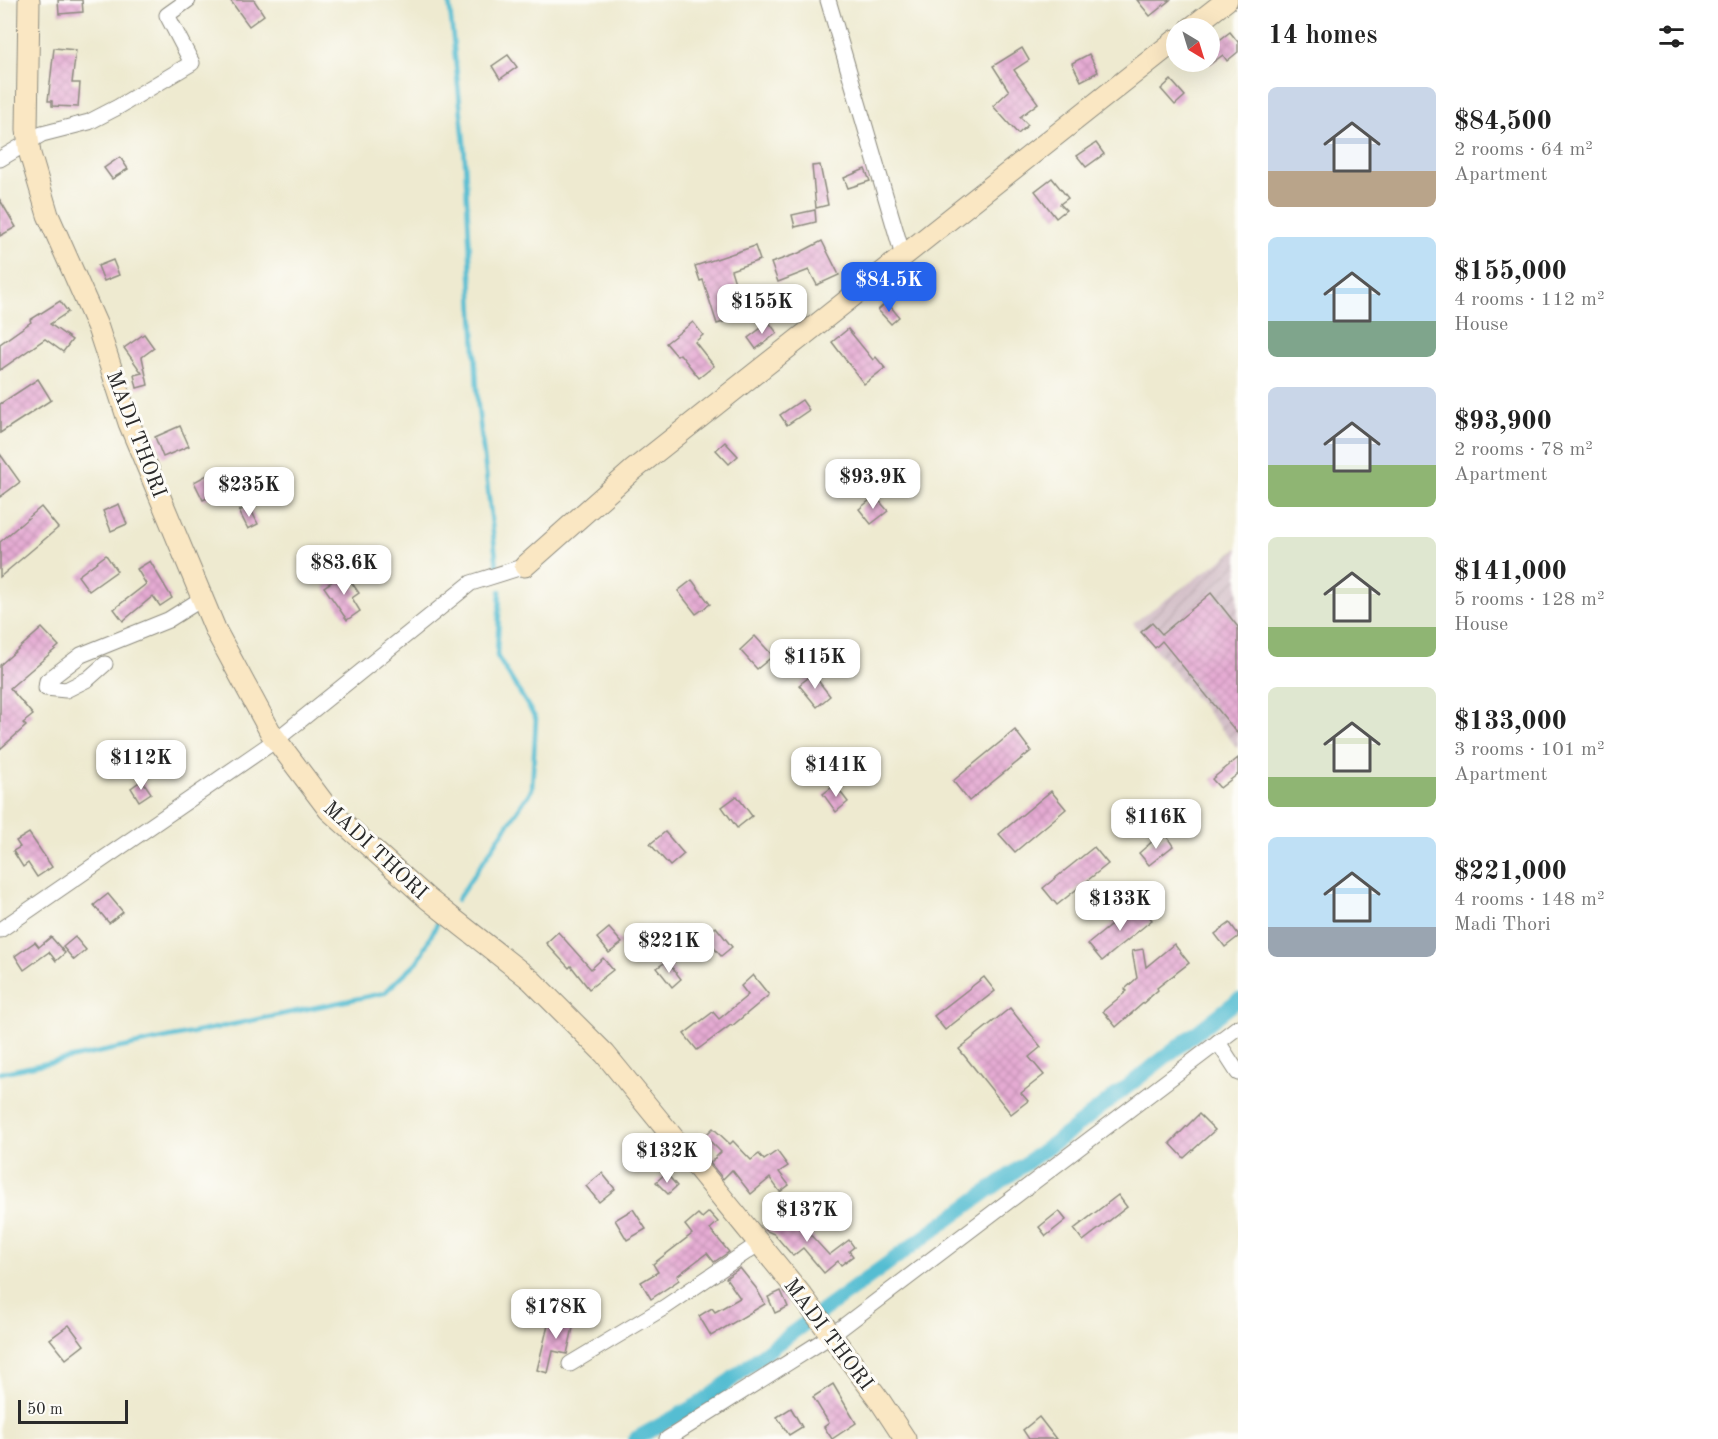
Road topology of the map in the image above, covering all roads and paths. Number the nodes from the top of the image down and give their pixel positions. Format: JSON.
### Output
{"nodes":[{"id":1,"x":29,"y":0,"type":"edge"},
{"id":2,"x":188,"y":0,"type":"edge"},
{"id":3,"x":828,"y":0,"type":"edge"},
{"id":4,"x":1227,"y":0,"type":"edge"},
{"id":5,"x":1204,"y":18,"type":"edge"},
{"id":6,"x":1166,"y":48,"type":"edge"},
{"id":7,"x":28,"y":142,"type":"junction"},
{"id":8,"x":0,"y":159,"type":"edge"},
{"id":9,"x":903,"y":256,"type":"junction"},
{"id":10,"x":525,"y":566,"type":"joint"},
{"id":11,"x":202,"y":598,"type":"junction"},
{"id":12,"x":105,"y":664,"type":"dead end"},
{"id":13,"x":276,"y":740,"type":"junction"},
{"id":14,"x":0,"y":930,"type":"edge"},
{"id":15,"x":1238,"y":1027,"type":"edge"},
{"id":16,"x":1218,"y":1042,"type":"junction"},
{"id":17,"x":1238,"y":1073,"type":"edge"},
{"id":18,"x":758,"y":1244,"type":"junction"},
{"id":19,"x":828,"y":1330,"type":"junction"},
{"id":20,"x":570,"y":1364,"type":"dead end"},
{"id":21,"x":667,"y":1439,"type":"edge"},
{"id":22,"x":905,"y":1439,"type":"edge"}],
"edges":[{"from":1,"to":7,"type":"main road","name":"MADI THORI"},
{"from":2,"to":7,"type":"street"},
{"from":3,"to":9,"type":"street"},
{"from":4,"to":5,"type":"main road"},
{"from":6,"to":9,"type":"main road"},
{"from":7,"to":8,"type":"street"},
{"from":7,"to":11,"type":"main road","name":"MADI THORI"},
{"from":9,"to":10,"type":"main road"},
{"from":10,"to":13,"type":"street"},
{"from":11,"to":12,"type":"street"},
{"from":11,"to":13,"type":"main road","name":"MADI THORI"},
{"from":13,"to":14,"type":"street"},
{"from":13,"to":18,"type":"main road","name":"MADI THORI"},
{"from":15,"to":16,"type":"street"},
{"from":16,"to":17,"type":"street"},
{"from":16,"to":19,"type":"street"},
{"from":18,"to":19,"type":"main road","name":"MADI THORI"},
{"from":18,"to":20,"type":"street"},
{"from":19,"to":21,"type":"street"},
{"from":19,"to":22,"type":"main road","name":"MADI THORI"}]}
